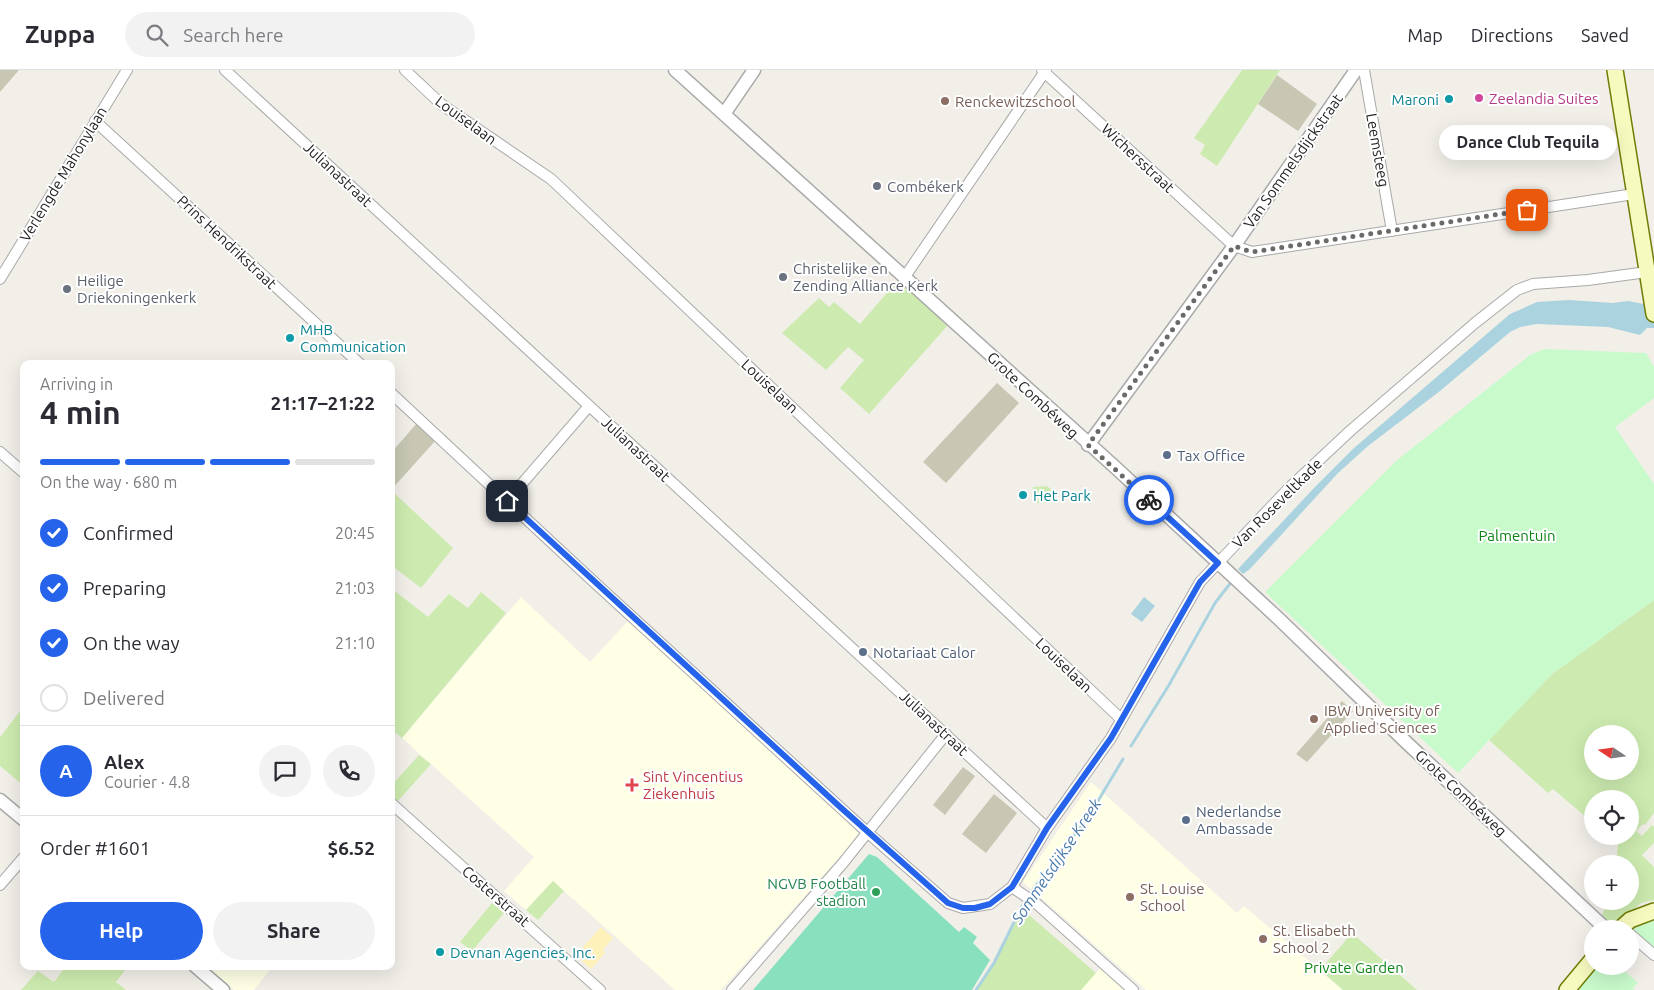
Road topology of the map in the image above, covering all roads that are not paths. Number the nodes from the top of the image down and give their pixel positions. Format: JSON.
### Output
{"nodes":[{"id":1,"x":127,"y":70,"type":"edge"},
{"id":2,"x":225,"y":70,"type":"edge"},
{"id":3,"x":405,"y":70,"type":"edge"},
{"id":4,"x":676,"y":70,"type":"edge"},
{"id":5,"x":754,"y":70,"type":"edge"},
{"id":6,"x":1356,"y":70,"type":"edge"},
{"id":7,"x":1364,"y":70,"type":"edge"},
{"id":8,"x":1615,"y":70,"type":"edge"},
{"id":9,"x":1044,"y":71,"type":"edge"},
{"id":10,"x":724,"y":114,"type":"junction"},
{"id":11,"x":95,"y":121,"type":"junction"},
{"id":12,"x":1634,"y":194,"type":"junction"},
{"id":13,"x":1392,"y":231,"type":"junction"},
{"id":14,"x":1234,"y":246,"type":"junction"},
{"id":15,"x":1647,"y":272,"type":"junction"},
{"id":16,"x":904,"y":278,"type":"junction"},
{"id":17,"x":0,"y":279,"type":"edge"},
{"id":18,"x":1654,"y":314,"type":"edge"},
{"id":19,"x":356,"y":360,"type":"edge"},
{"id":20,"x":395,"y":397,"type":"edge"},
{"id":21,"x":589,"y":406,"type":"junction"},
{"id":22,"x":1088,"y":445,"type":"junction"},
{"id":23,"x":0,"y":452,"type":"edge"},
{"id":24,"x":20,"y":470,"type":"edge"},
{"id":25,"x":507,"y":501,"type":"junction"},
{"id":26,"x":1221,"y":566,"type":"junction"},
{"id":27,"x":1121,"y":719,"type":"junction"},
{"id":28,"x":946,"y":734,"type":"junction"},
{"id":29,"x":0,"y":800,"type":"edge"},
{"id":30,"x":395,"y":807,"type":"edge"},
{"id":31,"x":20,"y":817,"type":"edge"},
{"id":32,"x":1047,"y":828,"type":"junction"},
{"id":33,"x":867,"y":832,"type":"junction"},
{"id":34,"x":20,"y":862,"type":"edge"},
{"id":35,"x":0,"y":885,"type":"edge"},
{"id":36,"x":1015,"y":888,"type":"junction"},
{"id":37,"x":1654,"y":911,"type":"edge"},
{"id":38,"x":1596,"y":920,"type":"edge"},
{"id":39,"x":1630,"y":920,"type":"edge"},
{"id":40,"x":1639,"y":942,"type":"edge"},
{"id":41,"x":1654,"y":955,"type":"edge"},
{"id":42,"x":1584,"y":969,"type":"edge"},
{"id":43,"x":200,"y":970,"type":"edge"},
{"id":44,"x":223,"y":990,"type":"edge"},
{"id":45,"x":600,"y":990,"type":"edge"},
{"id":46,"x":732,"y":990,"type":"edge"},
{"id":47,"x":1133,"y":990,"type":"edge"},
{"id":48,"x":1566,"y":990,"type":"edge"}],
"edges":[{"from":1,"to":11,"type":"street","name":"Verlengde Mahonylaan"},
{"from":2,"to":21,"type":"street","name":"Julianastraat"},
{"from":3,"to":27,"type":"street","name":"Louiselaan"},
{"from":4,"to":10,"type":"street","name":"Grote Combéweg"},
{"from":5,"to":10,"type":"street"},
{"from":6,"to":14,"type":"street","name":"Van Sommelsdijckstraat"},
{"from":7,"to":13,"type":"street","name":"Leemsteeg"},
{"from":8,"to":12,"type":"main road"},
{"from":9,"to":14,"type":"street","name":"Wichersstraat"},
{"from":9,"to":16,"type":"street"},
{"from":10,"to":16,"type":"street","name":"Grote Combéweg"},
{"from":11,"to":17,"type":"street","name":"Verlengde Mahonylaan"},
{"from":11,"to":19,"type":"street","name":"Prins Hendrikstraat"},
{"from":12,"to":13,"type":"street"},
{"from":12,"to":15,"type":"main road"},
{"from":13,"to":14,"type":"street"},
{"from":14,"to":22,"type":"street","name":"Van Sommelsdijckstraat"},
{"from":15,"to":18,"type":"main road"},
{"from":15,"to":26,"type":"street","name":"Van Roseveltkade"},
{"from":16,"to":22,"type":"street","name":"Grote Combéweg"},
{"from":20,"to":25,"type":"street"},
{"from":21,"to":25,"type":"street"},
{"from":21,"to":28,"type":"street","name":"Julianastraat"},
{"from":22,"to":26,"type":"street","name":"Grote Combéweg"},
{"from":23,"to":24,"type":"street"},
{"from":25,"to":33,"type":"street"},
{"from":26,"to":27,"type":"street","name":"Van Roseveltkade"},
{"from":26,"to":38,"type":"street","name":"Grote Combéweg"},
{"from":27,"to":32,"type":"street","name":"Van Roseveltkade"},
{"from":28,"to":32,"type":"street","name":"Julianastraat"},
{"from":28,"to":33,"type":"street"},
{"from":29,"to":31,"type":"street"},
{"from":30,"to":45,"type":"street","name":"Costerstraat"},
{"from":32,"to":36,"type":"street","name":"Van Roseveltkade"},
{"from":33,"to":36,"type":"street","name":"Van Roseveltkade"},
{"from":33,"to":46,"type":"street"},
{"from":34,"to":35,"type":"street"},
{"from":36,"to":47,"type":"street"},
{"from":37,"to":39,"type":"main road"},
{"from":40,"to":41,"type":"street"},
{"from":42,"to":48,"type":"main road"},
{"from":43,"to":44,"type":"street"}]}
